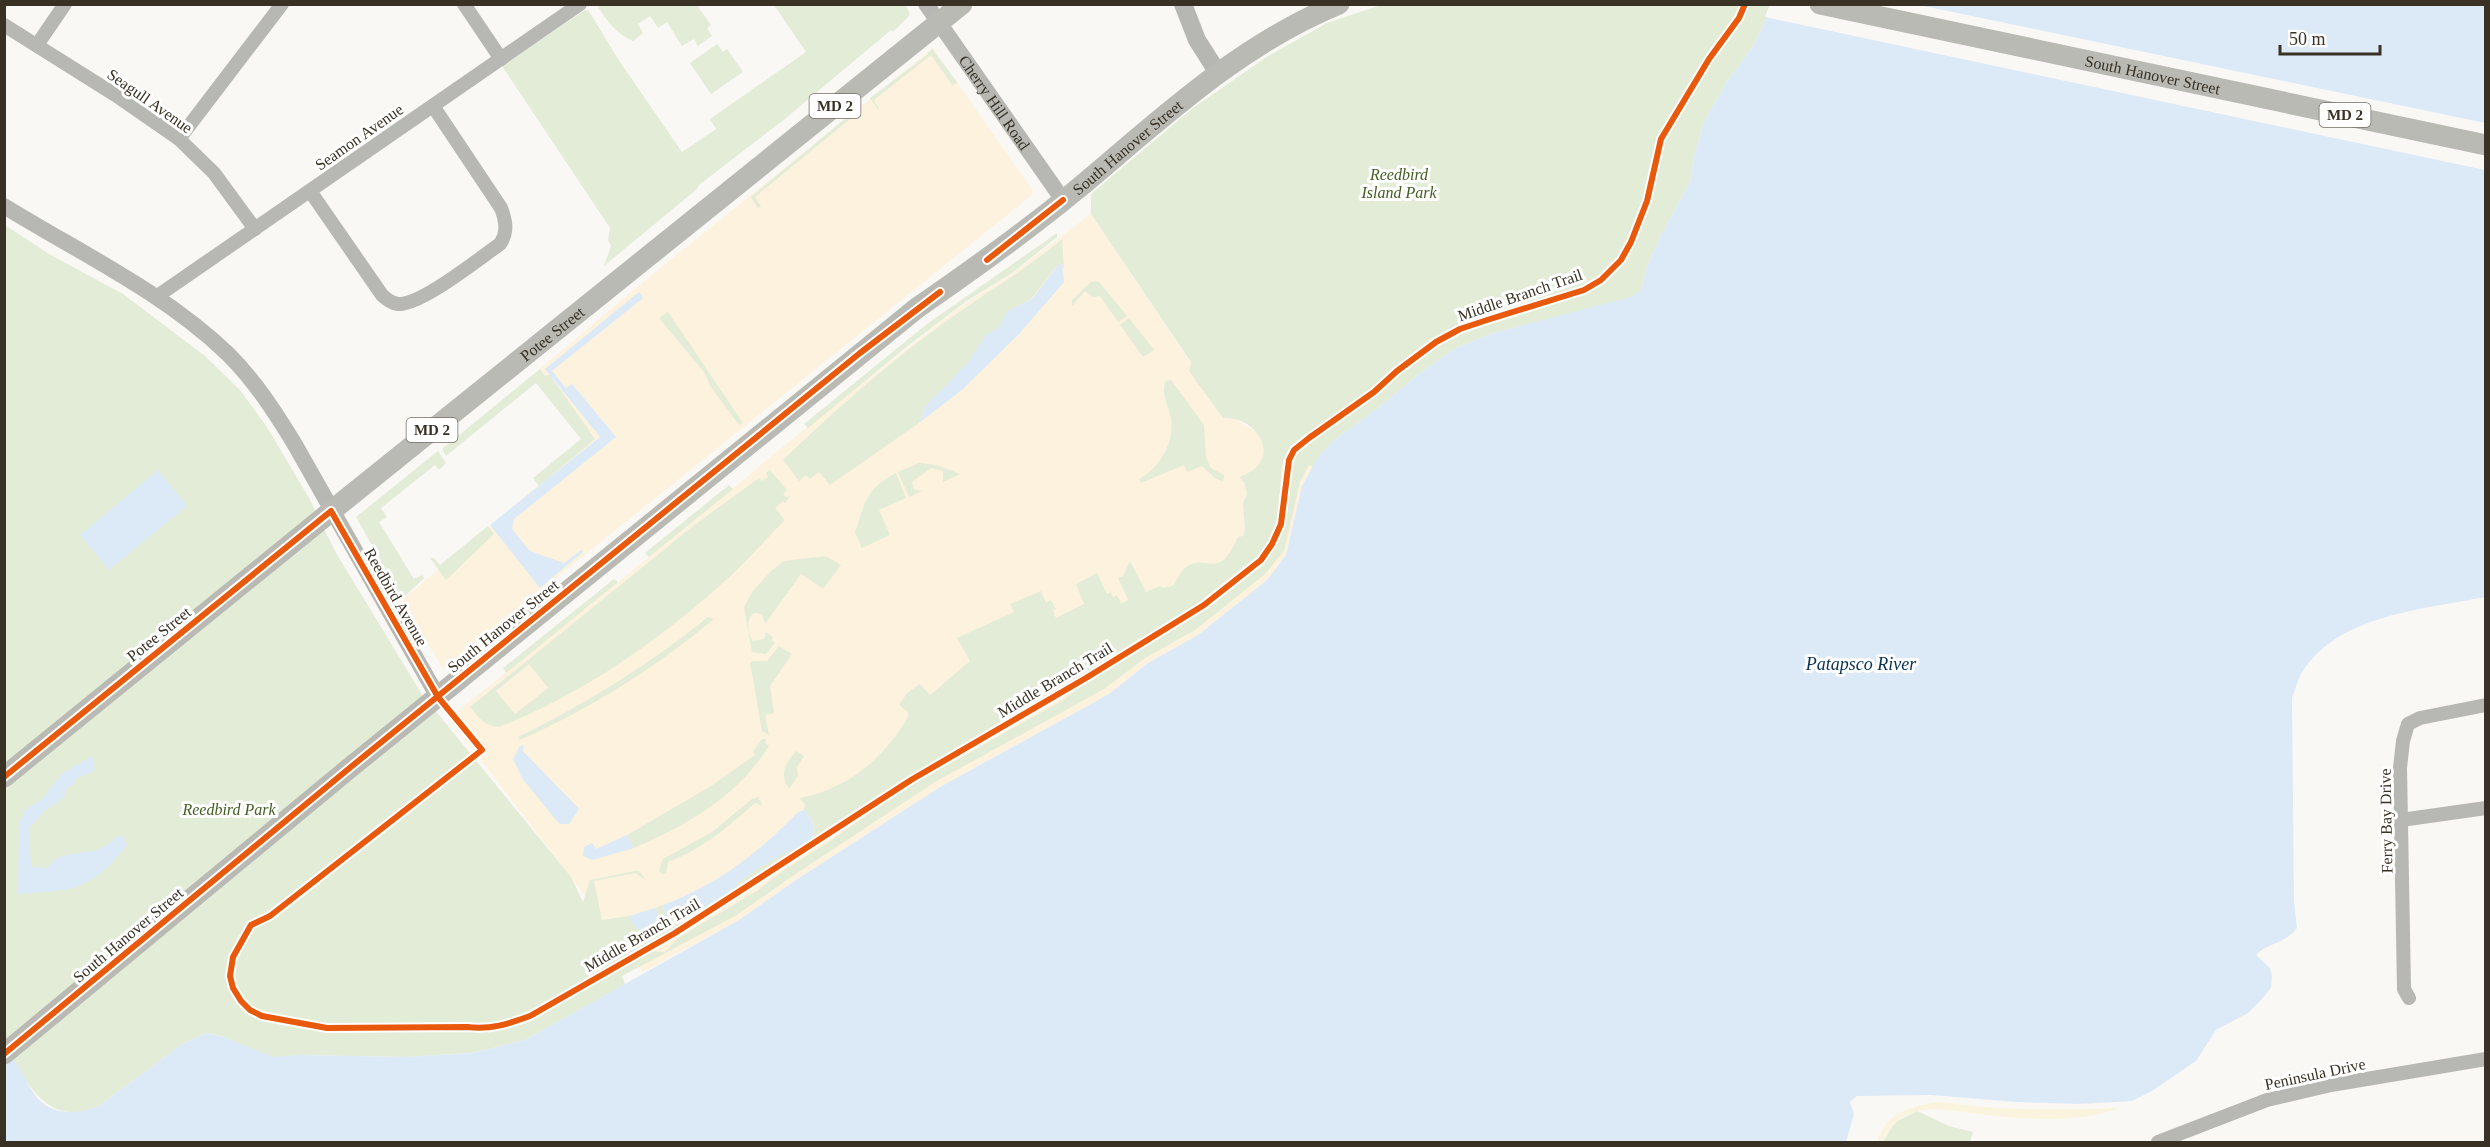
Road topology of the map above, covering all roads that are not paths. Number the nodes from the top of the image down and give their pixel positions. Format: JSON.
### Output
{"nodes":[{"id":1,"x":65,"y":4,"type":"edge"},
{"id":2,"x":282,"y":4,"type":"edge"},
{"id":3,"x":464,"y":4,"type":"edge"},
{"id":4,"x":580,"y":4,"type":"edge"},
{"id":5,"x":926,"y":4,"type":"edge"},
{"id":6,"x":962,"y":4,"type":"edge"},
{"id":7,"x":1183,"y":4,"type":"edge"},
{"id":8,"x":1339,"y":4,"type":"edge"},
{"id":9,"x":1820,"y":4,"type":"edge"},
{"id":10,"x":938,"y":22,"type":"junction"},
{"id":11,"x":4,"y":25,"type":"edge"},
{"id":12,"x":37,"y":45,"type":"junction"},
{"id":13,"x":501,"y":59,"type":"junction"},
{"id":14,"x":1218,"y":73,"type":"junction"},
{"id":15,"x":433,"y":106,"type":"junction"},
{"id":16,"x":179,"y":139,"type":"junction"},
{"id":17,"x":2486,"y":145,"type":"edge"},
{"id":18,"x":310,"y":191,"type":"junction"},
{"id":19,"x":1063,"y":200,"type":"junction"},
{"id":20,"x":4,"y":206,"type":"edge"},
{"id":21,"x":255,"y":229,"type":"junction"},
{"id":22,"x":156,"y":297,"type":"junction"},
{"id":23,"x":331,"y":511,"type":"junction"},
{"id":24,"x":438,"y":697,"type":"junction"},
{"id":25,"x":2486,"y":705,"type":"edge"},
{"id":26,"x":5,"y":777,"type":"edge"},
{"id":27,"x":2486,"y":808,"type":"edge"},
{"id":28,"x":2401,"y":820,"type":"junction"},
{"id":29,"x":2409,"y":998,"type":"dead end"},
{"id":30,"x":4,"y":1054,"type":"edge"},
{"id":31,"x":2486,"y":1059,"type":"edge"},
{"id":32,"x":2158,"y":1143,"type":"edge"}],
"edges":[{"from":1,"to":12,"type":"street"},
{"from":2,"to":16,"type":"street"},
{"from":3,"to":13,"type":"street"},
{"from":4,"to":13,"type":"street","name":"Seamon Avenue"},
{"from":5,"to":10,"type":"street","name":"Cherry Hill Road"},
{"from":6,"to":10,"type":"main road","name":"Potee Street","number":"MD 2"},
{"from":7,"to":14,"type":"main road"},
{"from":8,"to":14,"type":"main road","name":"South Hanover Street"},
{"from":9,"to":17,"type":"main road","name":"South Hanover Street","number":"MD 2"},
{"from":10,"to":19,"type":"street","name":"Cherry Hill Road"},
{"from":10,"to":23,"type":"main road","name":"Potee Street","number":"MD 2"},
{"from":11,"to":12,"type":"street","name":"Seagull Avenue"},
{"from":12,"to":16,"type":"street","name":"Seagull Avenue"},
{"from":13,"to":15,"type":"street","name":"Seamon Avenue"},
{"from":14,"to":19,"type":"main road","name":"South Hanover Street"},
{"from":15,"to":18,"type":"street","name":"Seamon Avenue"},
{"from":15,"to":18,"type":"street"},
{"from":16,"to":21,"type":"street","name":"Seagull Avenue"},
{"from":18,"to":21,"type":"street","name":"Seamon Avenue"},
{"from":19,"to":24,"type":"main road","name":"South Hanover Street"},
{"from":20,"to":22,"type":"street","name":"Reedbird Avenue"},
{"from":21,"to":22,"type":"street","name":"Seamon Avenue"},
{"from":22,"to":23,"type":"street","name":"Reedbird Avenue"},
{"from":23,"to":24,"type":"street","name":"Reedbird Avenue"},
{"from":23,"to":26,"type":"main road","name":"Potee Street","number":"MD 2"},
{"from":24,"to":30,"type":"main road","name":"South Hanover Street"},
{"from":25,"to":28,"type":"street","name":"Ferry Bay Drive"},
{"from":27,"to":28,"type":"street"},
{"from":28,"to":29,"type":"street","name":"Ferry Bay Drive"},
{"from":31,"to":32,"type":"street","name":"Peninsula Drive"}]}
